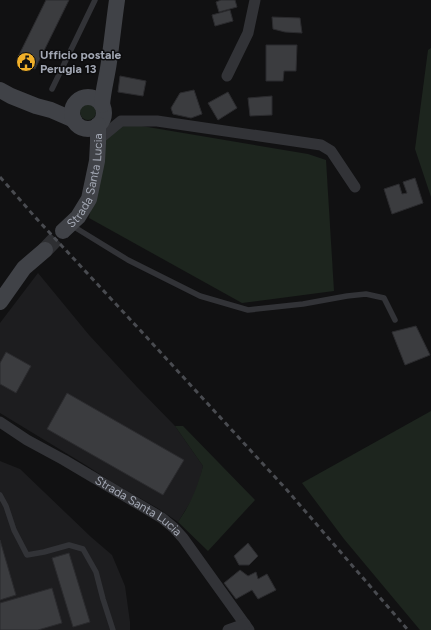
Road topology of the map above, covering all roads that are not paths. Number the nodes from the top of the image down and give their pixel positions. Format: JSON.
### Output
{"nodes":[{"id":1,"x":95,"y":0,"type":"edge"},
{"id":2,"x":117,"y":0,"type":"edge"},
{"id":3,"x":255,"y":0,"type":"edge"},
{"id":4,"x":107,"y":73,"type":"junction"},
{"id":5,"x":227,"y":76,"type":"dead end"},
{"id":6,"x":52,"y":89,"type":"dead end"},
{"id":7,"x":0,"y":90,"type":"edge"},
{"id":8,"x":87,"y":97,"type":"junction"},
{"id":9,"x":102,"y":105,"type":"junction"},
{"id":10,"x":74,"y":113,"type":"junction"},
{"id":11,"x":98,"y":132,"type":"junction"},
{"id":12,"x":355,"y":187,"type":"dead end"},
{"id":13,"x":67,"y":228,"type":"joint"},
{"id":14,"x":45,"y":250,"type":"tunnel mouth"},
{"id":15,"x":0,"y":302,"type":"edge"},
{"id":16,"x":395,"y":320,"type":"dead end"},
{"id":17,"x":0,"y":422,"type":"edge"},
{"id":18,"x":0,"y":495,"type":"edge"},
{"id":19,"x":247,"y":627,"type":"edge"},
{"id":20,"x":113,"y":630,"type":"edge"},
{"id":21,"x":228,"y":630,"type":"edge"}],
"edges":[{"from":1,"to":6,"type":"lane"},
{"from":2,"to":4,"type":"street"},
{"from":3,"to":5,"type":"street"},
{"from":4,"to":8,"type":"street"},
{"from":4,"to":9,"type":"street"},
{"from":7,"to":10,"type":"street"},
{"from":8,"to":9,"type":"street"},
{"from":8,"to":10,"type":"street"},
{"from":9,"to":11,"type":"street","name":"Strada Santa Lucia"},
{"from":10,"to":11,"type":"street"},
{"from":11,"to":12,"type":"street"},
{"from":11,"to":13,"type":"street","name":"Strada Santa Lucia"},
{"from":13,"to":16,"type":"lane"},
{"from":14,"to":15,"type":"street"},
{"from":17,"to":19,"type":"street","name":"Strada Santa Lucia"},
{"from":18,"to":20,"type":"lane"},
{"from":19,"to":21,"type":"street","name":"Strada Santa Lucia"}]}
